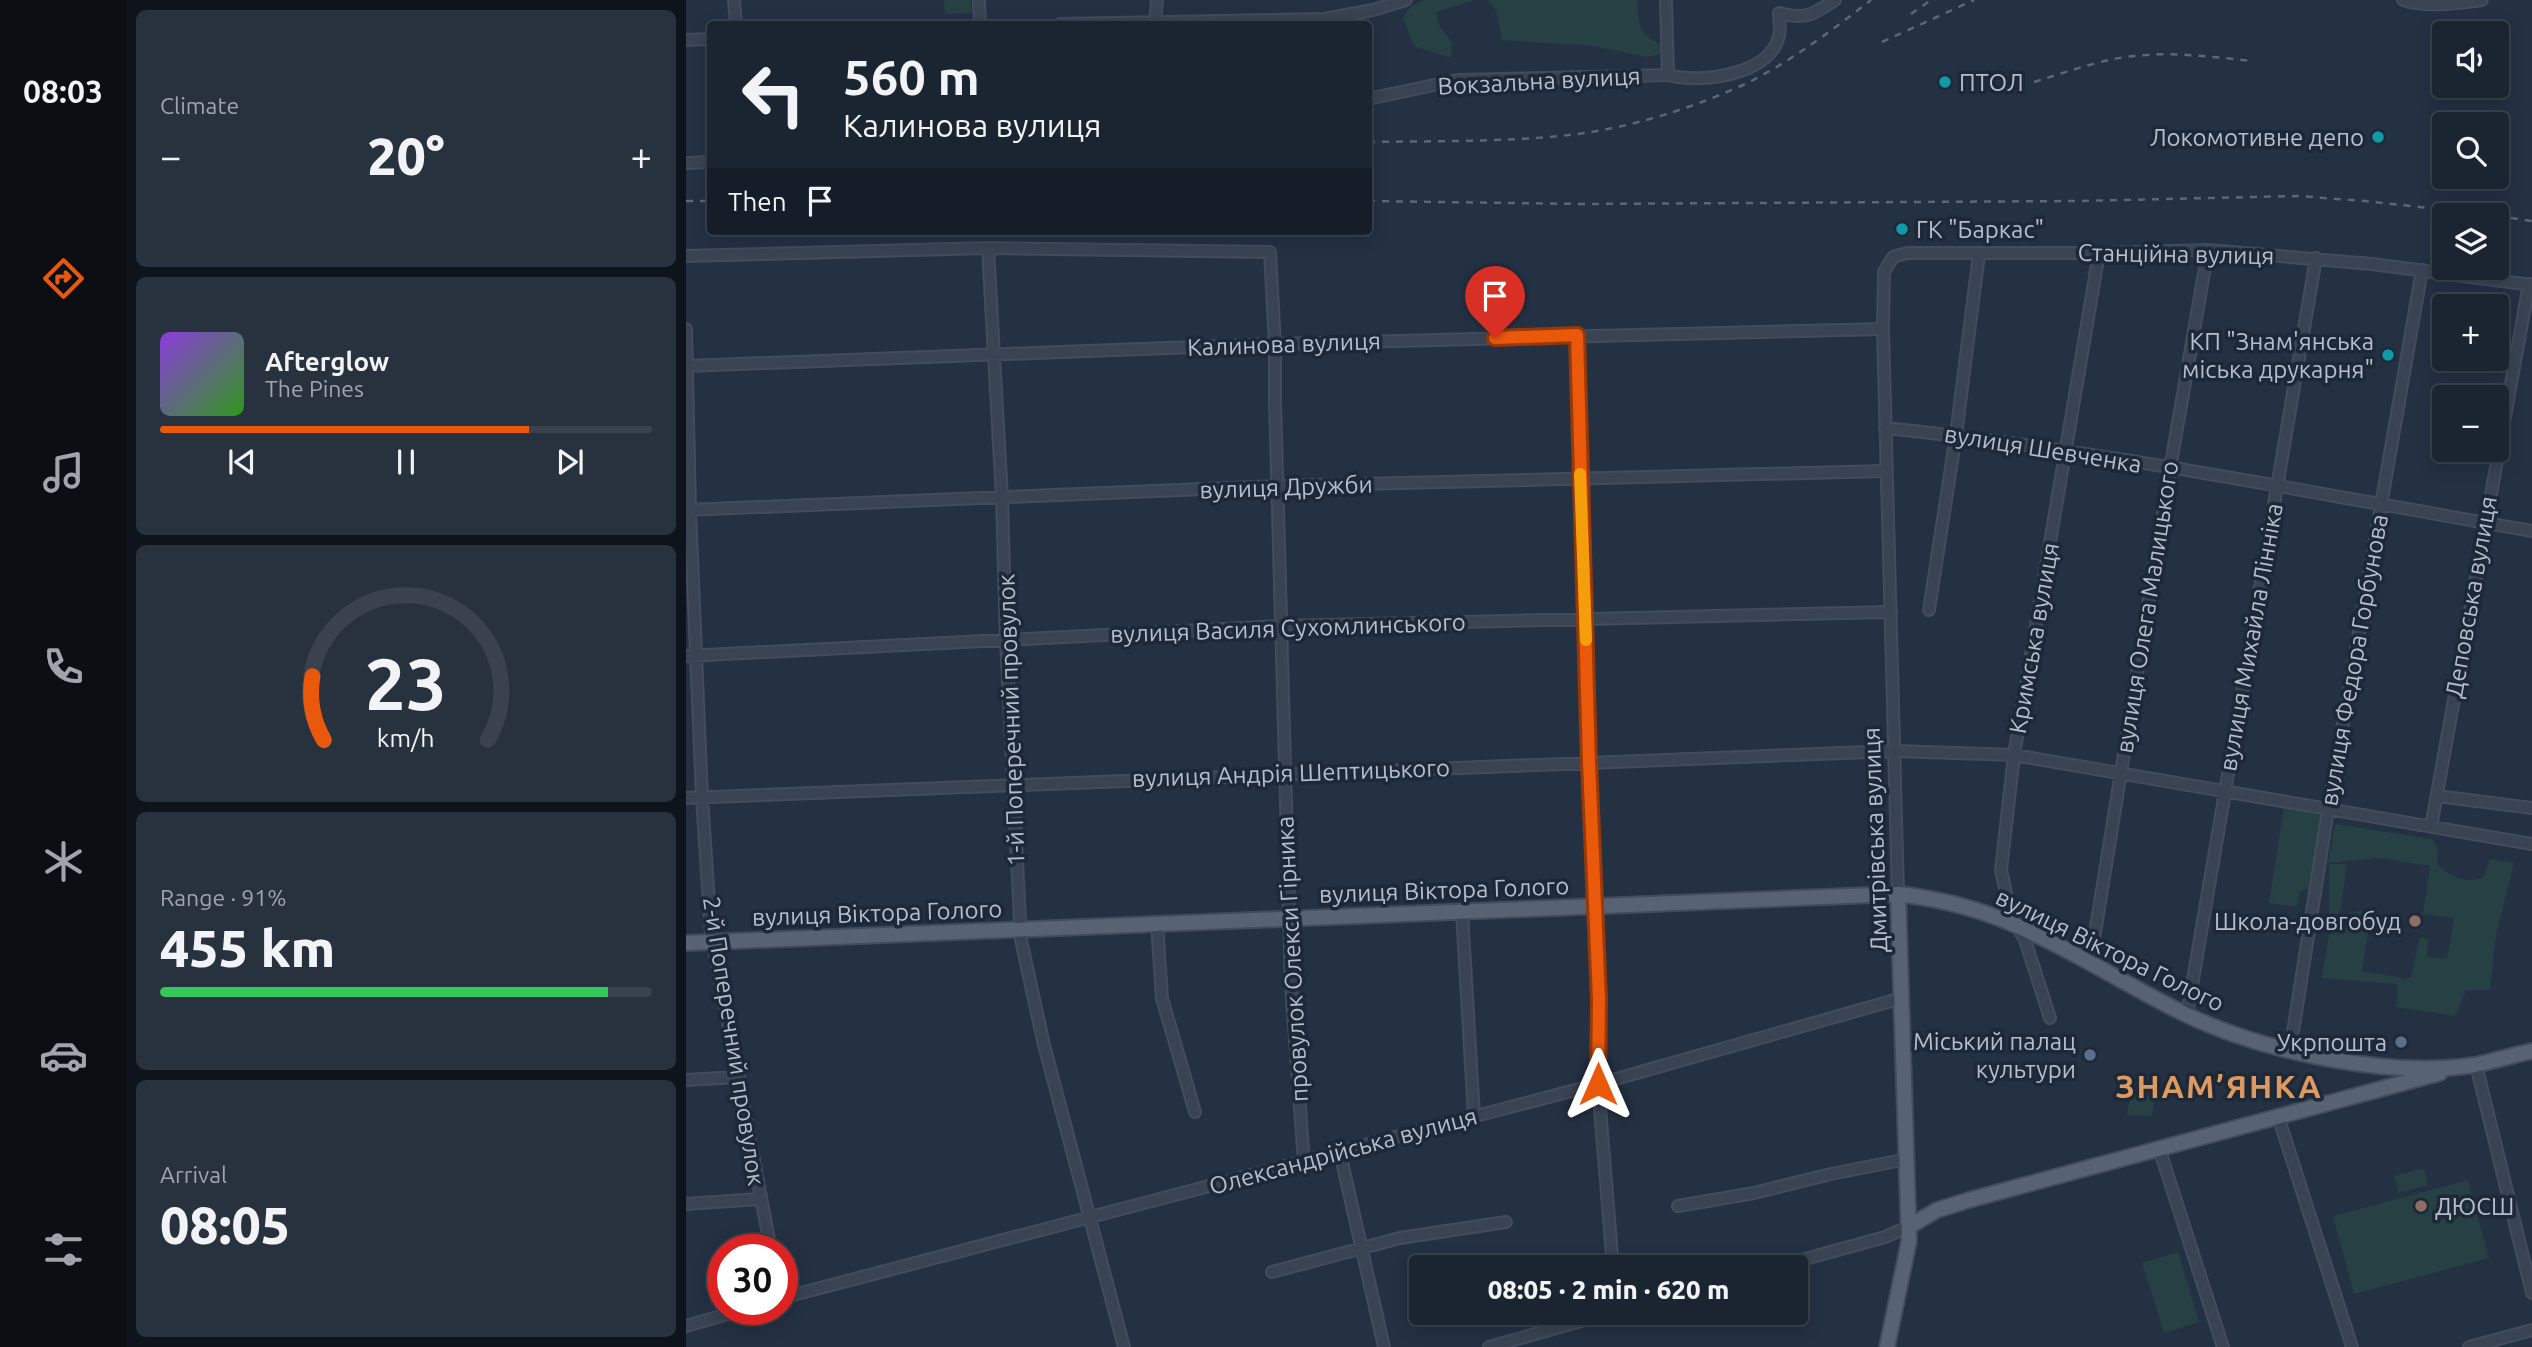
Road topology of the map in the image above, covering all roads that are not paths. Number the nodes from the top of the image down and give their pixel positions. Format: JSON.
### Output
{"nodes":[{"id":1,"x":734,"y":0,"type":"edge"},
{"id":2,"x":979,"y":0,"type":"edge"},
{"id":3,"x":1157,"y":0,"type":"edge"},
{"id":4,"x":1406,"y":0,"type":"edge"},
{"id":5,"x":1666,"y":0,"type":"edge"},
{"id":6,"x":1779,"y":0,"type":"edge"},
{"id":7,"x":1835,"y":0,"type":"edge"},
{"id":8,"x":2403,"y":0,"type":"edge"},
{"id":9,"x":2482,"y":0,"type":"edge"},
{"id":10,"x":1779,"y":13,"type":"junction"},
{"id":11,"x":736,"y":21,"type":"edge"},
{"id":12,"x":980,"y":21,"type":"edge"},
{"id":13,"x":1156,"y":21,"type":"edge"},
{"id":14,"x":1328,"y":21,"type":"edge"},
{"id":15,"x":707,"y":39,"type":"edge"},
{"id":16,"x":686,"y":40,"type":"edge"},
{"id":17,"x":1668,"y":75,"type":"junction"},
{"id":18,"x":1372,"y":98,"type":"edge"},
{"id":19,"x":707,"y":162,"type":"edge"},
{"id":20,"x":686,"y":163,"type":"edge"},
{"id":21,"x":988,"y":248,"type":"junction"},
{"id":22,"x":2208,"y":250,"type":"junction"},
{"id":23,"x":2099,"y":253,"type":"junction"},
{"id":24,"x":1979,"y":254,"type":"junction"},
{"id":25,"x":686,"y":256,"type":"edge"},
{"id":26,"x":2316,"y":258,"type":"junction"},
{"id":27,"x":2422,"y":270,"type":"junction"},
{"id":28,"x":2530,"y":284,"type":"edge"},
{"id":29,"x":686,"y":329,"type":"edge"},
{"id":30,"x":1883,"y":329,"type":"junction"},
{"id":31,"x":1577,"y":335,"type":"junction"},
{"id":32,"x":1275,"y":344,"type":"junction"},
{"id":33,"x":995,"y":355,"type":"junction"},
{"id":34,"x":687,"y":366,"type":"edge"},
{"id":35,"x":1885,"y":428,"type":"junction"},
{"id":36,"x":1956,"y":435,"type":"junction"},
{"id":37,"x":2066,"y":451,"type":"junction"},
{"id":38,"x":2169,"y":469,"type":"junction"},
{"id":39,"x":1886,"y":471,"type":"junction"},
{"id":40,"x":1580,"y":478,"type":"junction"},
{"id":41,"x":2277,"y":485,"type":"junction"},
{"id":42,"x":1278,"y":486,"type":"junction"},
{"id":43,"x":1002,"y":498,"type":"junction"},
{"id":44,"x":2381,"y":504,"type":"junction"},
{"id":45,"x":688,"y":510,"type":"edge"},
{"id":46,"x":2484,"y":523,"type":"junction"},
{"id":47,"x":2532,"y":531,"type":"edge"},
{"id":48,"x":1929,"y":610,"type":"dead end"},
{"id":49,"x":1891,"y":612,"type":"junction"},
{"id":50,"x":1585,"y":618,"type":"junction"},
{"id":51,"x":1282,"y":626,"type":"junction"},
{"id":52,"x":1006,"y":640,"type":"junction"},
{"id":53,"x":691,"y":655,"type":"edge"},
{"id":54,"x":1896,"y":751,"type":"junction"},
{"id":55,"x":2014,"y":755,"type":"junction"},
{"id":56,"x":1589,"y":762,"type":"junction"},
{"id":57,"x":1284,"y":773,"type":"junction"},
{"id":58,"x":2120,"y":773,"type":"junction"},
{"id":59,"x":1013,"y":785,"type":"junction"},
{"id":60,"x":2224,"y":793,"type":"junction"},
{"id":61,"x":2437,"y":796,"type":"junction"},
{"id":62,"x":702,"y":797,"type":"junction"},
{"id":63,"x":686,"y":798,"type":"edge"},
{"id":64,"x":2532,"y":808,"type":"edge"},
{"id":65,"x":2328,"y":810,"type":"junction"},
{"id":66,"x":2431,"y":828,"type":"junction"},
{"id":67,"x":2532,"y":844,"type":"edge"},
{"id":68,"x":1898,"y":894,"type":"junction"},
{"id":69,"x":1596,"y":906,"type":"junction"},
{"id":70,"x":1462,"y":912,"type":"junction"},
{"id":71,"x":1290,"y":920,"type":"junction"},
{"id":72,"x":1157,"y":924,"type":"junction"},
{"id":73,"x":2017,"y":926,"type":"junction"},
{"id":74,"x":1020,"y":930,"type":"junction"},
{"id":75,"x":712,"y":942,"type":"junction"},
{"id":76,"x":686,"y":943,"type":"edge"},
{"id":77,"x":2090,"y":964,"type":"junction"},
{"id":78,"x":1902,"y":998,"type":"junction"},
{"id":79,"x":2187,"y":1015,"type":"junction"},
{"id":80,"x":2050,"y":1018,"type":"dead end"},
{"id":81,"x":2290,"y":1051,"type":"junction"},
{"id":82,"x":2532,"y":1051,"type":"edge"},
{"id":83,"x":2372,"y":1064,"type":"junction"},
{"id":84,"x":2476,"y":1065,"type":"junction"},
{"id":85,"x":739,"y":1077,"type":"junction"},
{"id":86,"x":686,"y":1080,"type":"edge"},
{"id":87,"x":1598,"y":1084,"type":"junction"},
{"id":88,"x":2376,"y":1090,"type":"junction"},
{"id":89,"x":1195,"y":1112,"type":"dead end"},
{"id":90,"x":1474,"y":1116,"type":"junction"},
{"id":91,"x":2278,"y":1116,"type":"junction"},
{"id":92,"x":2159,"y":1149,"type":"junction"},
{"id":93,"x":1340,"y":1153,"type":"junction"},
{"id":94,"x":1907,"y":1159,"type":"junction"},
{"id":95,"x":1304,"y":1161,"type":"junction"},
{"id":96,"x":760,"y":1199,"type":"junction"},
{"id":97,"x":686,"y":1204,"type":"edge"},
{"id":98,"x":1678,"y":1206,"type":"dead end"},
{"id":99,"x":1088,"y":1217,"type":"junction"},
{"id":100,"x":1506,"y":1222,"type":"dead end"},
{"id":101,"x":1910,"y":1226,"type":"junction"},
{"id":102,"x":768,"y":1234,"type":"edge"},
{"id":103,"x":1362,"y":1249,"type":"junction"},
{"id":104,"x":1612,"y":1255,"type":"edge"},
{"id":105,"x":1808,"y":1258,"type":"edge"},
{"id":106,"x":1272,"y":1272,"type":"dead end"},
{"id":107,"x":2532,"y":1293,"type":"edge"},
{"id":108,"x":798,"y":1294,"type":"edge"},
{"id":109,"x":707,"y":1320,"type":"edge"},
{"id":110,"x":1567,"y":1325,"type":"edge"},
{"id":111,"x":686,"y":1326,"type":"edge"},
{"id":112,"x":2532,"y":1330,"type":"edge"},
{"id":113,"x":1124,"y":1347,"type":"edge"},
{"id":114,"x":1384,"y":1347,"type":"edge"},
{"id":115,"x":1489,"y":1347,"type":"edge"},
{"id":116,"x":1887,"y":1347,"type":"edge"},
{"id":117,"x":2223,"y":1347,"type":"edge"},
{"id":118,"x":2352,"y":1347,"type":"edge"},
{"id":119,"x":2469,"y":1347,"type":"edge"}],
"edges":[{"from":1,"to":11,"type":"street"},
{"from":2,"to":12,"type":"street"},
{"from":3,"to":13,"type":"street"},
{"from":4,"to":14,"type":"street"},
{"from":5,"to":17,"type":"street"},
{"from":6,"to":10,"type":"street","name":"Вокзальна вулиця"},
{"from":7,"to":10,"type":"street"},
{"from":8,"to":9,"type":"street"},
{"from":10,"to":17,"type":"street","name":"Вокзальна вулиця"},
{"from":15,"to":16,"type":"street"},
{"from":17,"to":18,"type":"street","name":"Вокзальна вулиця"},
{"from":19,"to":20,"type":"street"},
{"from":21,"to":25,"type":"street"},
{"from":21,"to":32,"type":"street","name":"провулок Олекси Гірника"},
{"from":21,"to":33,"type":"street","name":"1-й Поперечний провулок"},
{"from":22,"to":23,"type":"street","name":"Станційна вулиця"},
{"from":22,"to":26,"type":"street","name":"Станційна вулиця"},
{"from":22,"to":38,"type":"street","name":"вулиця Олега Малицького"},
{"from":23,"to":24,"type":"street","name":"Станційна вулиця"},
{"from":23,"to":37,"type":"street","name":"Кримська вулиця"},
{"from":24,"to":30,"type":"street","name":"Станційна вулиця"},
{"from":24,"to":36,"type":"street"},
{"from":26,"to":27,"type":"street","name":"Станційна вулиця"},
{"from":26,"to":41,"type":"street","name":"вулиця Михайла Лінніка"},
{"from":27,"to":28,"type":"street","name":"Станційна вулиця"},
{"from":27,"to":44,"type":"street","name":"вулиця Федора Горбунова"},
{"from":28,"to":46,"type":"street","name":"Деповська вулиця"},
{"from":29,"to":34,"type":"street","name":"2-й Поперечний провулок"},
{"from":30,"to":31,"type":"street","name":"Калинова вулиця"},
{"from":30,"to":35,"type":"street","name":"Дмитрівська вулиця"},
{"from":31,"to":32,"type":"street","name":"Калинова вулиця"},
{"from":31,"to":40,"type":"street"},
{"from":32,"to":33,"type":"street","name":"Калинова вулиця"},
{"from":32,"to":42,"type":"street","name":"провулок Олекси Гірника"},
{"from":33,"to":34,"type":"street","name":"Калинова вулиця"},
{"from":33,"to":43,"type":"street","name":"1-й Поперечний провулок"},
{"from":34,"to":45,"type":"street","name":"2-й Поперечний провулок"},
{"from":35,"to":36,"type":"street","name":"вулиця Шевченка"},
{"from":35,"to":39,"type":"street","name":"Дмитрівська вулиця"},
{"from":36,"to":37,"type":"street","name":"вулиця Шевченка"},
{"from":36,"to":48,"type":"street"},
{"from":37,"to":38,"type":"street","name":"вулиця Шевченка"},
{"from":37,"to":55,"type":"street","name":"Кримська вулиця"},
{"from":38,"to":41,"type":"street","name":"вулиця Шевченка"},
{"from":38,"to":58,"type":"street","name":"вулиця Олега Малицького"},
{"from":39,"to":40,"type":"street","name":"вулиця Дружби"},
{"from":39,"to":49,"type":"street","name":"Дмитрівська вулиця"},
{"from":40,"to":42,"type":"street","name":"вулиця Дружби"},
{"from":40,"to":50,"type":"street"},
{"from":41,"to":44,"type":"street","name":"вулиця Шевченка"},
{"from":41,"to":60,"type":"street","name":"вулиця Михайла Лінніка"},
{"from":42,"to":43,"type":"street","name":"вулиця Дружби"},
{"from":42,"to":51,"type":"street","name":"провулок Олекси Гірника"},
{"from":43,"to":45,"type":"street","name":"вулиця Дружби"},
{"from":43,"to":52,"type":"street","name":"1-й Поперечний провулок"},
{"from":44,"to":46,"type":"street","name":"вулиця Шевченка"},
{"from":44,"to":65,"type":"street","name":"вулиця Федора Горбунова"},
{"from":45,"to":53,"type":"street","name":"2-й Поперечний провулок"},
{"from":46,"to":47,"type":"street","name":"вулиця Шевченка"},
{"from":46,"to":61,"type":"street","name":"Деповська вулиця"},
{"from":49,"to":50,"type":"street","name":"вулиця Василя Сухомлинського"},
{"from":49,"to":54,"type":"street","name":"Дмитрівська вулиця"},
{"from":50,"to":51,"type":"street","name":"вулиця Василя Сухомлинського"},
{"from":50,"to":56,"type":"street"},
{"from":51,"to":52,"type":"street","name":"вулиця Василя Сухомлинського"},
{"from":51,"to":57,"type":"street","name":"провулок Олекси Гірника"},
{"from":52,"to":53,"type":"street","name":"вулиця Василя Сухомлинського"},
{"from":52,"to":59,"type":"street","name":"1-й Поперечний провулок"},
{"from":53,"to":62,"type":"street","name":"2-й Поперечний провулок"},
{"from":54,"to":55,"type":"street","name":"вулиця Андрія Шептицького"},
{"from":54,"to":56,"type":"street","name":"вулиця Андрія Шептицького"},
{"from":54,"to":68,"type":"street","name":"Дмитрівська вулиця"},
{"from":55,"to":58,"type":"street","name":"вулиця Андрія Шептицького"},
{"from":55,"to":73,"type":"street","name":"Кримська вулиця"},
{"from":56,"to":57,"type":"street","name":"вулиця Андрія Шептицького"},
{"from":56,"to":69,"type":"street"},
{"from":57,"to":59,"type":"street","name":"вулиця Андрія Шептицького"},
{"from":57,"to":71,"type":"street","name":"провулок Олекси Гірника"},
{"from":58,"to":60,"type":"street","name":"вулиця Андрія Шептицького"},
{"from":58,"to":77,"type":"street","name":"вулиця Олега Малицького"},
{"from":59,"to":62,"type":"street","name":"вулиця Андрія Шептицького"},
{"from":59,"to":74,"type":"street","name":"1-й Поперечний провулок"},
{"from":60,"to":65,"type":"street","name":"вулиця Андрія Шептицького"},
{"from":60,"to":79,"type":"street","name":"вулиця Михайла Лінніка"},
{"from":61,"to":64,"type":"street"},
{"from":61,"to":66,"type":"street","name":"Деповська вулиця"},
{"from":62,"to":63,"type":"street","name":"вулиця Андрія Шептицького"},
{"from":62,"to":75,"type":"street","name":"2-й Поперечний провулок"},
{"from":65,"to":66,"type":"street","name":"вулиця Андрія Шептицького"},
{"from":65,"to":81,"type":"street","name":"вулиця Федора Горбунова"},
{"from":66,"to":67,"type":"street","name":"вулиця Андрія Шептицького"},
{"from":68,"to":69,"type":"main road","name":"вулиця Віктора Голого"},
{"from":68,"to":73,"type":"main road","name":"вулиця Віктора Голого"},
{"from":68,"to":78,"type":"main road","name":"Дмитрівська вулиця"},
{"from":69,"to":70,"type":"main road","name":"вулиця Віктора Голого"},
{"from":69,"to":87,"type":"street"},
{"from":70,"to":71,"type":"main road","name":"вулиця Віктора Голого"},
{"from":70,"to":90,"type":"street"},
{"from":71,"to":72,"type":"main road","name":"вулиця Віктора Голого"},
{"from":71,"to":95,"type":"street","name":"провулок Олекси Гірника"},
{"from":72,"to":74,"type":"main road","name":"вулиця Віктора Голого"},
{"from":72,"to":89,"type":"street"},
{"from":73,"to":77,"type":"main road","name":"вулиця Віктора Голого"},
{"from":73,"to":80,"type":"street","name":"Кримська вулиця"},
{"from":74,"to":75,"type":"main road","name":"вулиця Віктора Голого"},
{"from":74,"to":99,"type":"street","name":"1-й Поперечний провулок"},
{"from":75,"to":76,"type":"main road","name":"вулиця Віктора Голого"},
{"from":75,"to":85,"type":"street","name":"2-й Поперечний провулок"},
{"from":77,"to":79,"type":"main road","name":"вулиця Віктора Голого"},
{"from":78,"to":87,"type":"street","name":"Олександрійська вулиця"},
{"from":78,"to":94,"type":"main road","name":"Дмитрівська вулиця"},
{"from":79,"to":81,"type":"main road","name":"вулиця Віктора Голого"},
{"from":81,"to":83,"type":"main road","name":"вулиця Віктора Голого"},
{"from":82,"to":84,"type":"main road"},
{"from":83,"to":84,"type":"main road","name":"вулиця Віктора Голого"},
{"from":83,"to":88,"type":"main road"},
{"from":84,"to":88,"type":"main road"},
{"from":84,"to":107,"type":"street"},
{"from":85,"to":86,"type":"street"},
{"from":85,"to":96,"type":"street","name":"2-й Поперечний провулок"},
{"from":87,"to":90,"type":"street","name":"Олександрійська вулиця"},
{"from":87,"to":104,"type":"street"},
{"from":88,"to":91,"type":"main road"},
{"from":90,"to":93,"type":"street","name":"Олександрійська вулиця"},
{"from":91,"to":92,"type":"main road"},
{"from":91,"to":118,"type":"street"},
{"from":92,"to":101,"type":"main road"},
{"from":92,"to":117,"type":"street"},
{"from":93,"to":95,"type":"street","name":"Олександрійська вулиця"},
{"from":93,"to":103,"type":"street"},
{"from":94,"to":98,"type":"street"},
{"from":94,"to":101,"type":"main road","name":"Дмитрівська вулиця"},
{"from":95,"to":99,"type":"street","name":"Олександрійська вулиця"},
{"from":96,"to":97,"type":"street"},
{"from":96,"to":102,"type":"street","name":"2-й Поперечний провулок"},
{"from":99,"to":108,"type":"street","name":"Олександрійська вулиця"},
{"from":99,"to":113,"type":"street","name":"1-й Поперечний провулок"},
{"from":100,"to":103,"type":"street"},
{"from":101,"to":105,"type":"street"},
{"from":101,"to":116,"type":"main road","name":"Дмитрівська вулиця"},
{"from":103,"to":106,"type":"street"},
{"from":103,"to":114,"type":"street"},
{"from":109,"to":111,"type":"street"},
{"from":110,"to":115,"type":"street"},
{"from":112,"to":119,"type":"street"}]}
